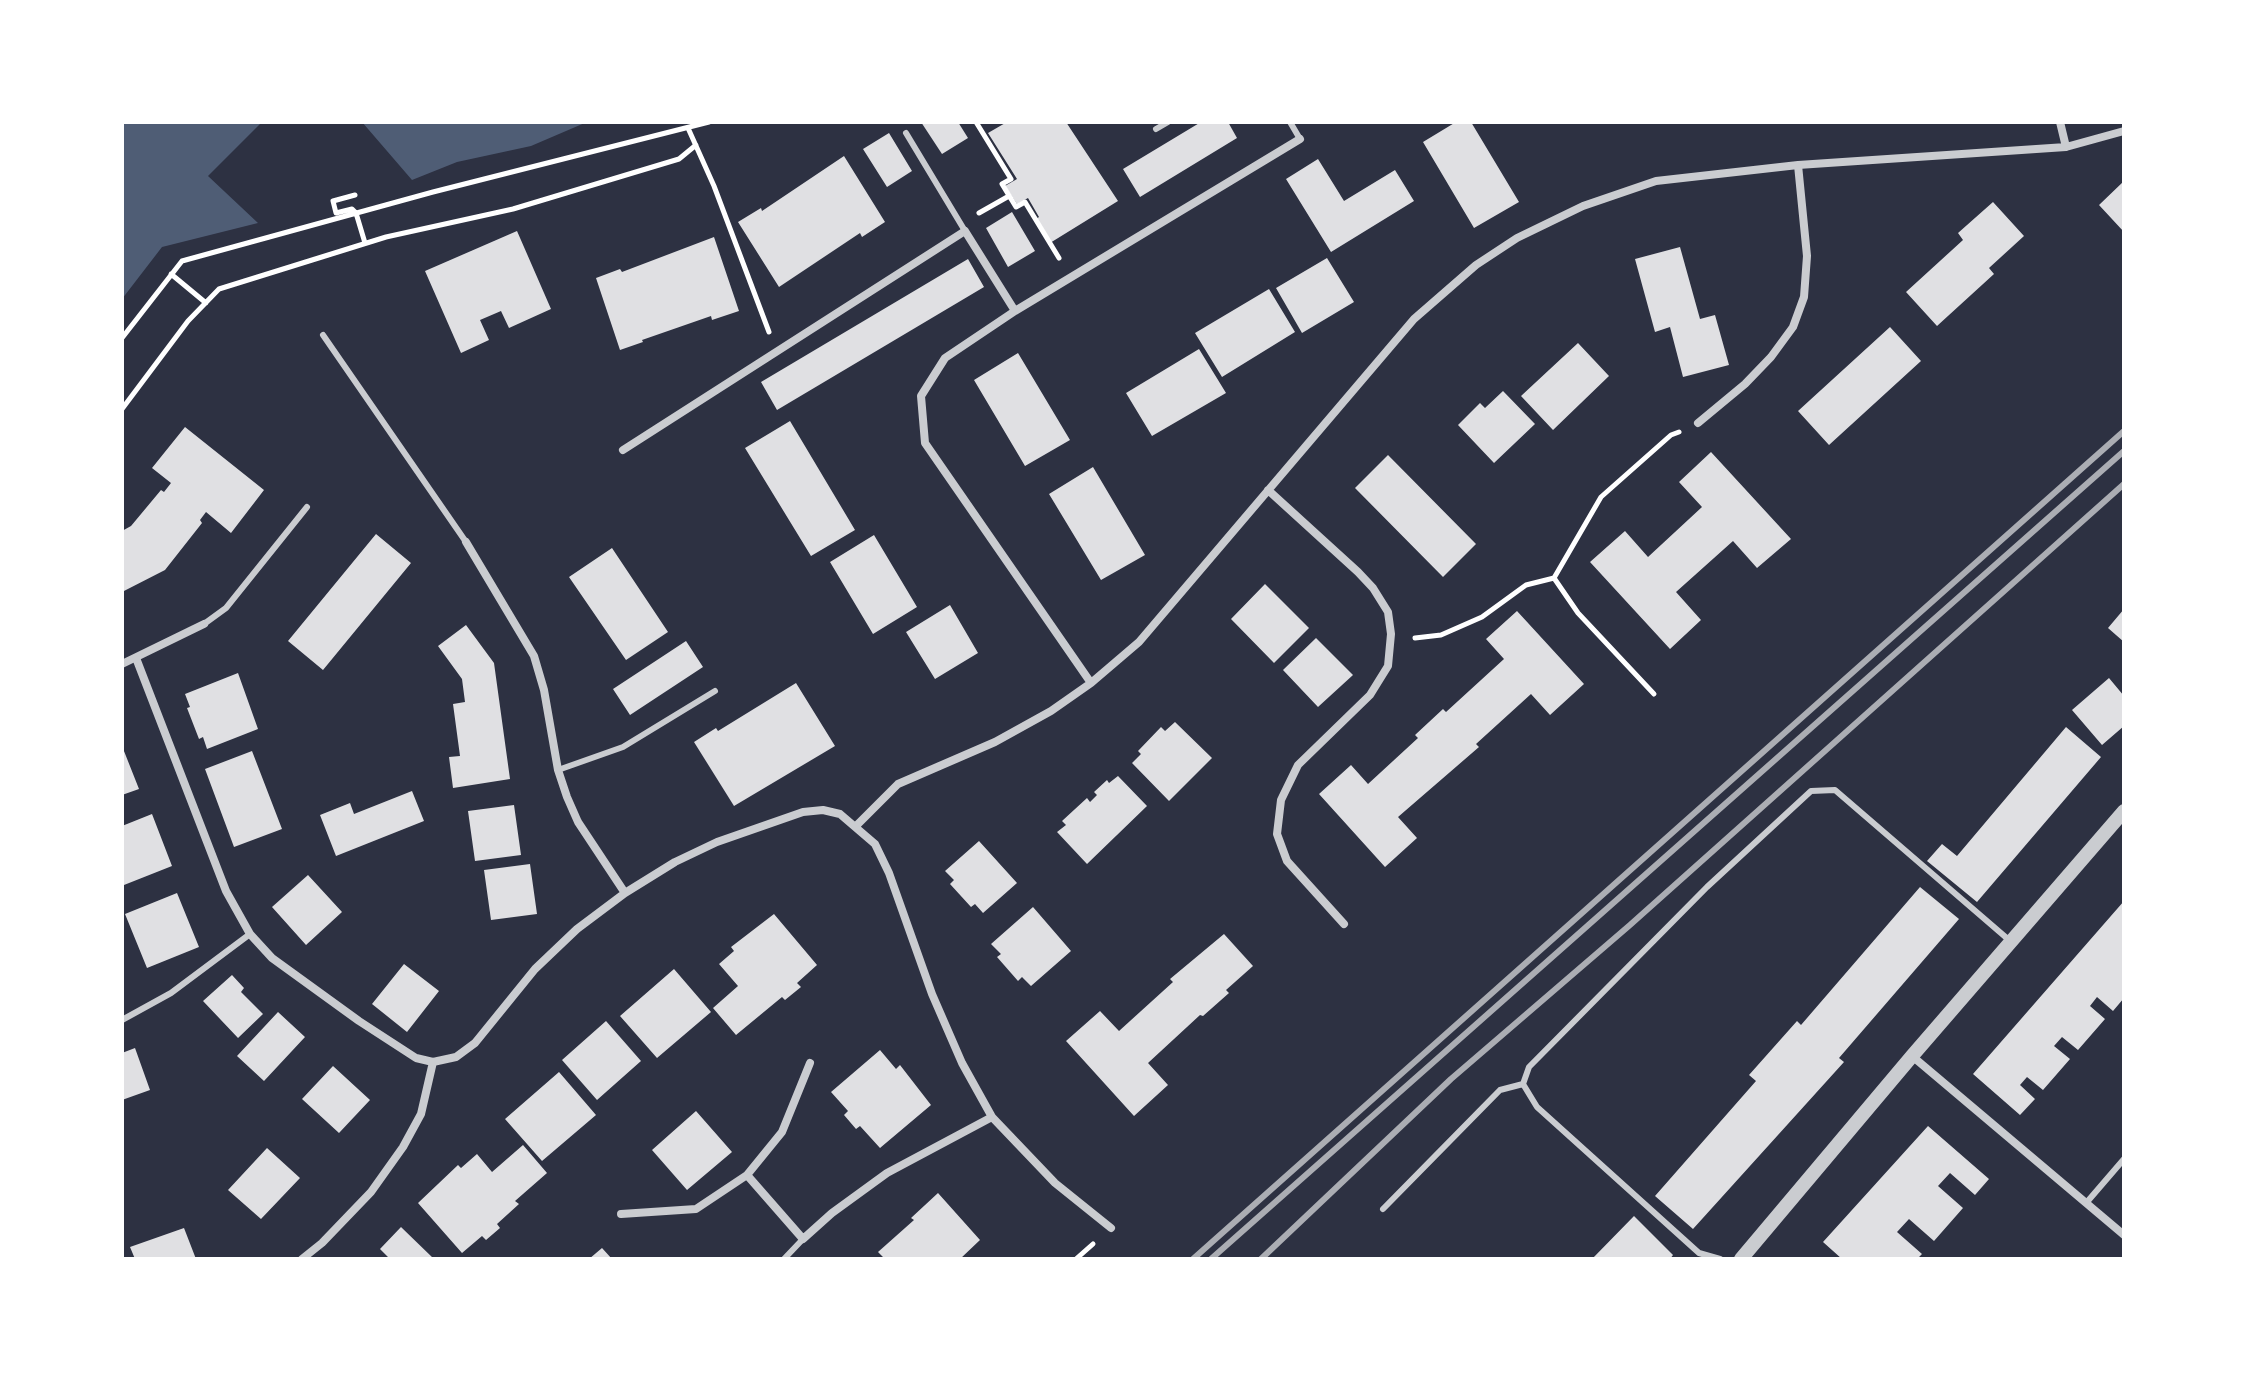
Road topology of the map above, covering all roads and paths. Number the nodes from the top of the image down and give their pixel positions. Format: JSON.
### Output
{"nodes":[{"id":1,"x":709,"y":122,"type":"edge"},
{"id":2,"x":976,"y":122,"type":"edge"},
{"id":3,"x":1168,"y":122,"type":"edge"},
{"id":4,"x":1290,"y":122,"type":"edge"},
{"id":5,"x":2060,"y":122,"type":"edge"},
{"id":6,"x":688,"y":128,"type":"junction"},
{"id":7,"x":1156,"y":129,"type":"dead end"},
{"id":8,"x":2124,"y":131,"type":"edge"},
{"id":9,"x":906,"y":133,"type":"dead end"},
{"id":10,"x":1300,"y":139,"type":"joint"},
{"id":11,"x":696,"y":145,"type":"junction"},
{"id":12,"x":2066,"y":147,"type":"junction"},
{"id":13,"x":1798,"y":165,"type":"junction"},
{"id":14,"x":355,"y":195,"type":"dead end"},
{"id":15,"x":1009,"y":196,"type":"junction"},
{"id":16,"x":356,"y":213,"type":"junction"},
{"id":17,"x":963,"y":228,"type":"junction"},
{"id":18,"x":365,"y":243,"type":"junction"},
{"id":19,"x":171,"y":274,"type":"junction"},
{"id":20,"x":1071,"y":277,"type":"junction"},
{"id":21,"x":206,"y":303,"type":"junction"},
{"id":22,"x":1015,"y":311,"type":"junction"},
{"id":23,"x":323,"y":335,"type":"dead end"},
{"id":24,"x":122,"y":338,"type":"edge"},
{"id":25,"x":776,"y":352,"type":"junction"},
{"id":26,"x":122,"y":409,"type":"edge"},
{"id":27,"x":1698,"y":423,"type":"joint"},
{"id":28,"x":623,"y":450,"type":"dead end"},
{"id":29,"x":1268,"y":490,"type":"junction"},
{"id":30,"x":307,"y":507,"type":"dead end"},
{"id":31,"x":466,"y":542,"type":"joint"},
{"id":32,"x":1554,"y":578,"type":"junction"},
{"id":33,"x":204,"y":624,"type":"joint"},
{"id":34,"x":1391,"y":634,"type":"junction"},
{"id":35,"x":136,"y":658,"type":"junction"},
{"id":36,"x":122,"y":664,"type":"edge"},
{"id":37,"x":1091,"y":683,"type":"junction"},
{"id":38,"x":715,"y":691,"type":"dead end"},
{"id":39,"x":1654,"y":694,"type":"dead end"},
{"id":40,"x":558,"y":770,"type":"junction"},
{"id":41,"x":2124,"y":811,"type":"edge"},
{"id":42,"x":856,"y":826,"type":"junction"},
{"id":43,"x":625,"y":893,"type":"junction"},
{"id":44,"x":1344,"y":924,"type":"dead end"},
{"id":45,"x":250,"y":934,"type":"junction"},
{"id":46,"x":2012,"y":943,"type":"junction"},
{"id":47,"x":122,"y":1020,"type":"edge"},
{"id":48,"x":1912,"y":1056,"type":"junction"},
{"id":49,"x":433,"y":1062,"type":"junction"},
{"id":50,"x":810,"y":1063,"type":"dead end"},
{"id":51,"x":1523,"y":1084,"type":"junction"},
{"id":52,"x":992,"y":1117,"type":"junction"},
{"id":53,"x":2124,"y":1159,"type":"edge"},
{"id":54,"x":747,"y":1175,"type":"junction"},
{"id":55,"x":2087,"y":1202,"type":"junction"},
{"id":56,"x":1383,"y":1209,"type":"dead end"},
{"id":57,"x":621,"y":1214,"type":"dead end"},
{"id":58,"x":1111,"y":1228,"type":"dead end"},
{"id":59,"x":2124,"y":1235,"type":"edge"},
{"id":60,"x":803,"y":1239,"type":"junction"},
{"id":61,"x":302,"y":1259,"type":"edge"},
{"id":62,"x":784,"y":1259,"type":"edge"},
{"id":63,"x":1720,"y":1259,"type":"edge"},
{"id":64,"x":1741,"y":1259,"type":"edge"}],
"edges":[{"from":1,"to":6,"type":"path"},
{"from":2,"to":15,"type":"path"},
{"from":3,"to":7,"type":"lane"},
{"from":4,"to":10,"type":"lane"},
{"from":5,"to":12,"type":"street"},
{"from":6,"to":11,"type":"path"},
{"from":6,"to":16,"type":"path"},
{"from":8,"to":12,"type":"street"},
{"from":9,"to":17,"type":"lane"},
{"from":10,"to":20,"type":"street"},
{"from":11,"to":18,"type":"path"},
{"from":11,"to":25,"type":"path"},
{"from":12,"to":13,"type":"street"},
{"from":13,"to":27,"type":"street"},
{"from":13,"to":29,"type":"street"},
{"from":14,"to":16,"type":"path"},
{"from":15,"to":17,"type":"path"},
{"from":15,"to":20,"type":"path"},
{"from":16,"to":18,"type":"path"},
{"from":16,"to":19,"type":"path"},
{"from":17,"to":22,"type":"street"},
{"from":17,"to":25,"type":"street"},
{"from":18,"to":21,"type":"path"},
{"from":19,"to":21,"type":"path"},
{"from":19,"to":24,"type":"path"},
{"from":20,"to":22,"type":"street"},
{"from":21,"to":26,"type":"path"},
{"from":22,"to":37,"type":"street"},
{"from":23,"to":31,"type":"lane"},
{"from":25,"to":28,"type":"street"},
{"from":27,"to":32,"type":"path"},
{"from":29,"to":34,"type":"street"},
{"from":29,"to":37,"type":"street"},
{"from":30,"to":33,"type":"lane"},
{"from":31,"to":40,"type":"street"},
{"from":32,"to":34,"type":"path"},
{"from":32,"to":39,"type":"path"},
{"from":33,"to":35,"type":"street"},
{"from":34,"to":44,"type":"street"},
{"from":35,"to":36,"type":"street"},
{"from":35,"to":45,"type":"street"},
{"from":37,"to":42,"type":"street"},
{"from":38,"to":40,"type":"lane"},
{"from":40,"to":43,"type":"street"},
{"from":41,"to":46,"type":"street"},
{"from":42,"to":43,"type":"street"},
{"from":42,"to":52,"type":"street"},
{"from":43,"to":49,"type":"street"},
{"from":45,"to":47,"type":"lane"},
{"from":45,"to":49,"type":"street"},
{"from":46,"to":48,"type":"street"},
{"from":46,"to":51,"type":"lane"},
{"from":48,"to":55,"type":"street"},
{"from":48,"to":64,"type":"street"},
{"from":49,"to":61,"type":"street"},
{"from":50,"to":54,"type":"street"},
{"from":51,"to":56,"type":"lane"},
{"from":51,"to":63,"type":"lane"},
{"from":52,"to":58,"type":"street"},
{"from":52,"to":60,"type":"street"},
{"from":53,"to":55,"type":"lane"},
{"from":54,"to":57,"type":"street"},
{"from":54,"to":60,"type":"street"},
{"from":55,"to":59,"type":"street"},
{"from":60,"to":62,"type":"lane"}]}
